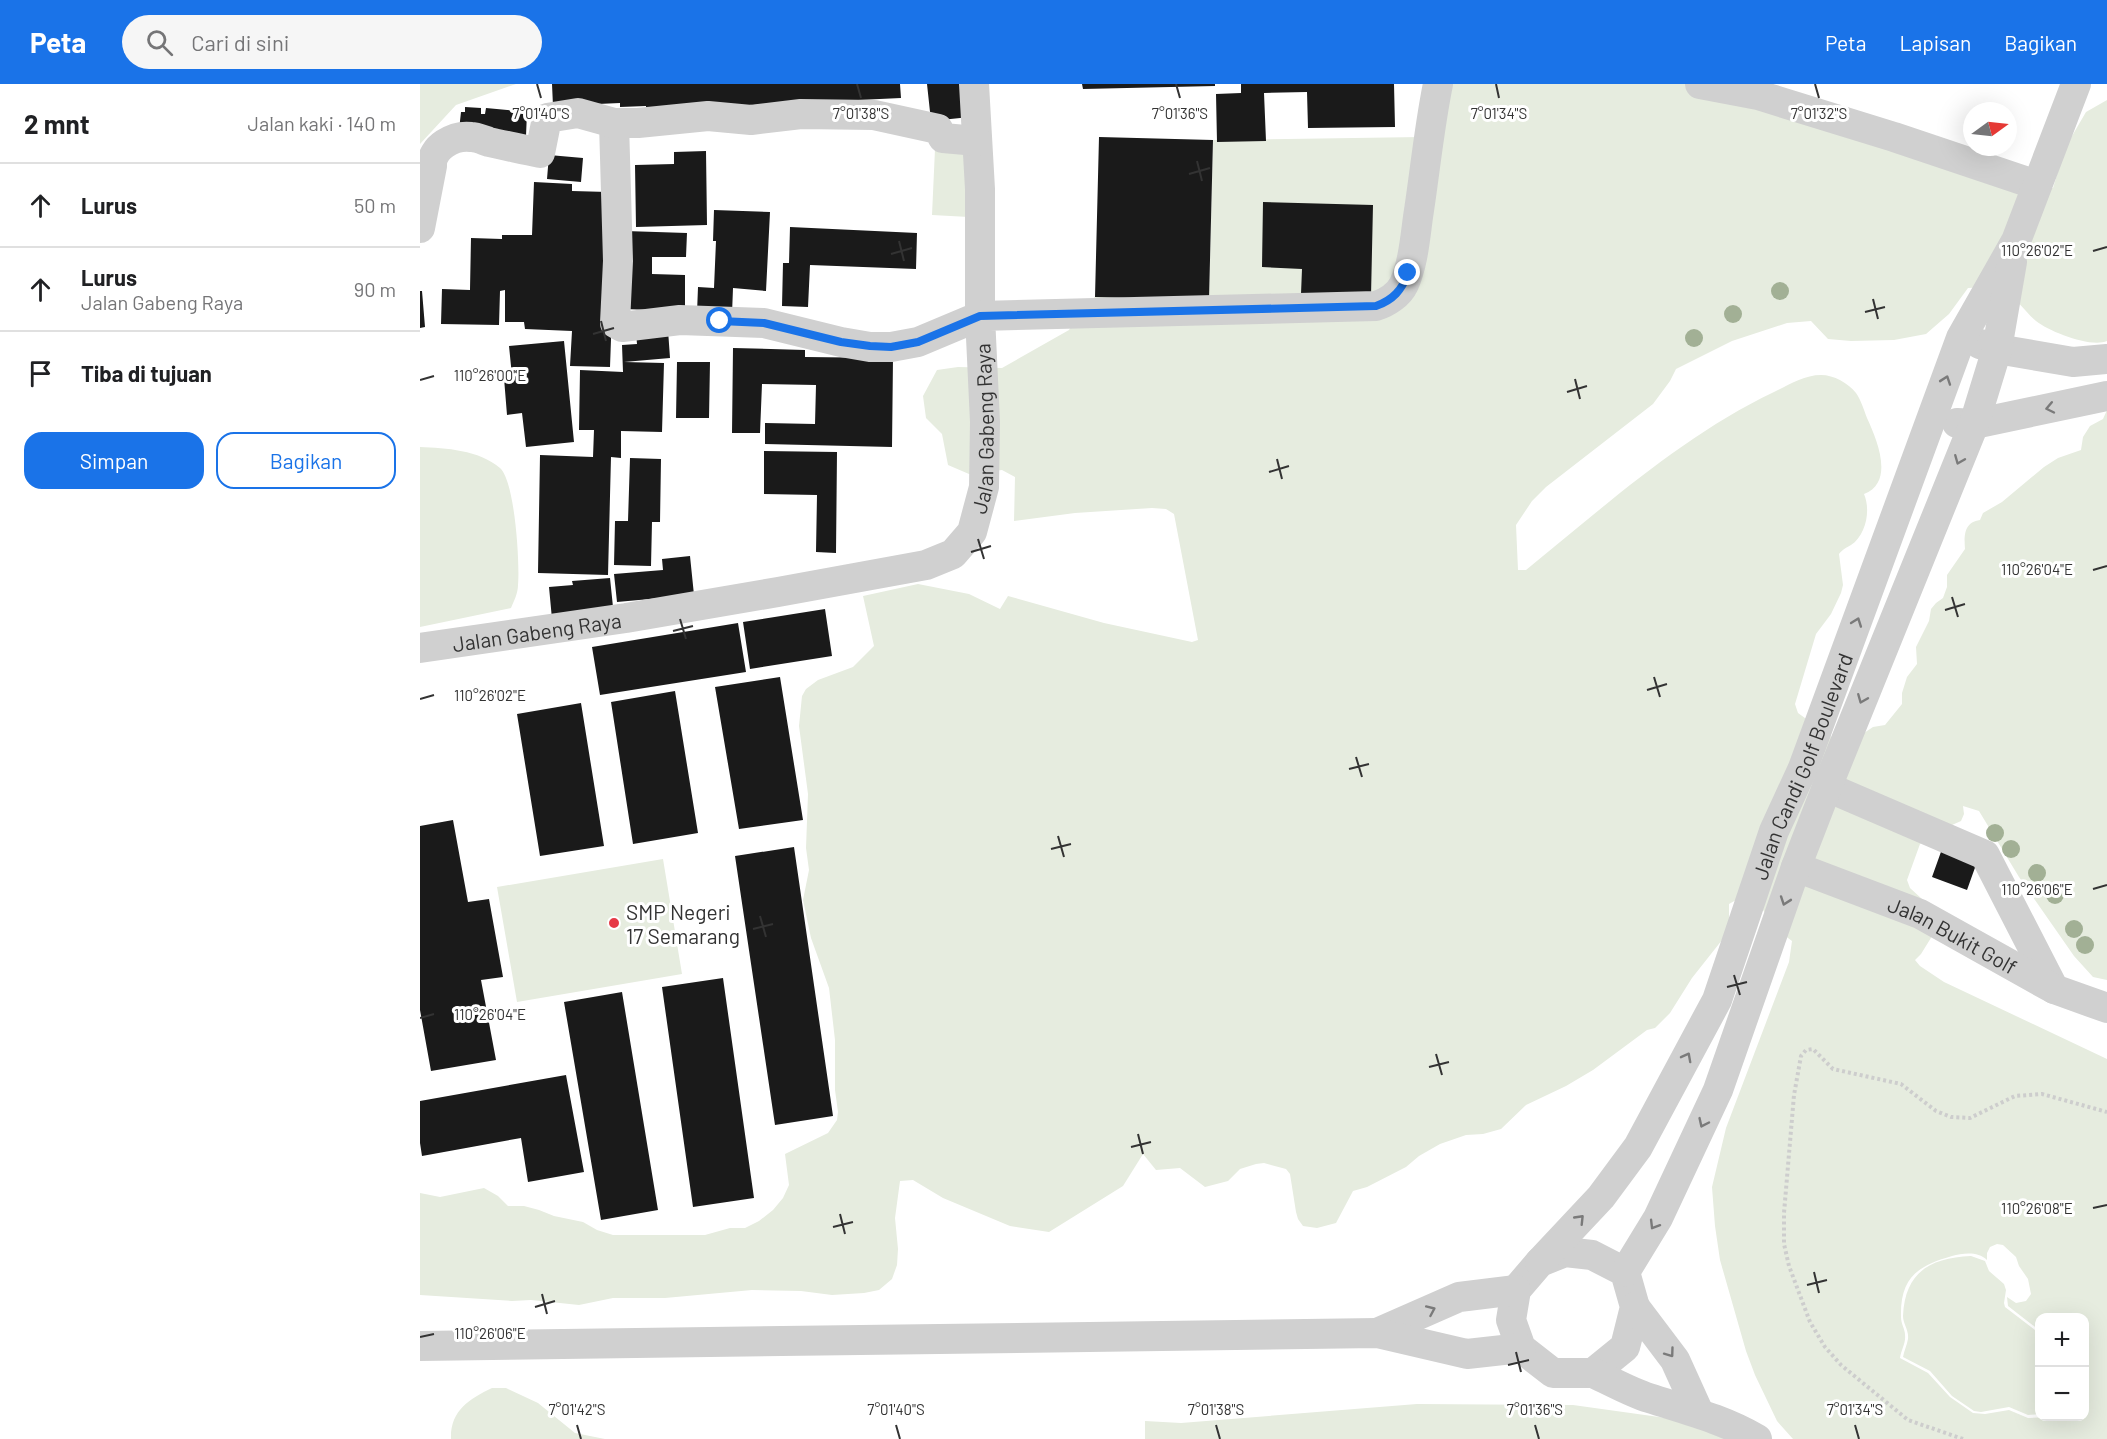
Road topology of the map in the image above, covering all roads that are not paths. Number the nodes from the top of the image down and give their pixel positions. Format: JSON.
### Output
{"nodes":[{"id":1,"x":974,"y":84,"type":"edge"},
{"id":2,"x":1438,"y":84,"type":"edge"},
{"id":3,"x":1700,"y":84,"type":"edge"},
{"id":4,"x":2076,"y":84,"type":"edge"},
{"id":5,"x":614,"y":123,"type":"junction"},
{"id":6,"x":977,"y":141,"type":"junction"},
{"id":7,"x":2037,"y":185,"type":"junction"},
{"id":8,"x":420,"y":228,"type":"edge"},
{"id":9,"x":2016,"y":241,"type":"junction"},
{"id":10,"x":980,"y":316,"type":"junction"},
{"id":11,"x":1961,"y":338,"type":"junction"},
{"id":12,"x":1997,"y":349,"type":"junction"},
{"id":13,"x":2107,"y":359,"type":"edge"},
{"id":14,"x":2107,"y":396,"type":"edge"},
{"id":15,"x":1931,"y":423,"type":"junction"},
{"id":16,"x":1974,"y":424,"type":"junction"},
{"id":17,"x":420,"y":648,"type":"edge"},
{"id":18,"x":1827,"y":787,"type":"junction"},
{"id":19,"x":1796,"y":867,"type":"junction"},
{"id":20,"x":2054,"y":989,"type":"junction"},
{"id":21,"x":2107,"y":1008,"type":"edge"},
{"id":22,"x":1540,"y":1262,"type":"junction"},
{"id":23,"x":1625,"y":1272,"type":"junction"},
{"id":24,"x":1516,"y":1290,"type":"junction"},
{"id":25,"x":1635,"y":1307,"type":"junction"},
{"id":26,"x":1377,"y":1333,"type":"junction"},
{"id":27,"x":420,"y":1346,"type":"edge"},
{"id":28,"x":1521,"y":1348,"type":"junction"},
{"id":29,"x":1593,"y":1373,"type":"junction"},
{"id":30,"x":1699,"y":1413,"type":"junction"},
{"id":31,"x":1757,"y":1439,"type":"edge"}],
"edges":[{"from":1,"to":6,"type":"street"},
{"from":2,"to":10,"type":"street","name":"Jalan Gabeng Raya"},
{"from":3,"to":7,"type":"street"},
{"from":4,"to":7,"type":"street","name":"Jalan Candi Golf Boulevard"},
{"from":5,"to":6,"type":"street"},
{"from":5,"to":8,"type":"street"},
{"from":5,"to":10,"type":"street"},
{"from":6,"to":10,"type":"street"},
{"from":7,"to":9,"type":"street","name":"Jalan Candi Golf Boulevard"},
{"from":9,"to":11,"type":"street","name":"Jalan Candi Golf Boulevard"},
{"from":9,"to":12,"type":"street","name":"Jalan Candi Golf Boulevard"},
{"from":10,"to":17,"type":"street","name":"Jalan Gabeng Raya"},
{"from":11,"to":12,"type":"street"},
{"from":15,"to":11,"type":"street","name":"Jalan Candi Golf Boulevard","one_way":true},
{"from":12,"to":13,"type":"street"},
{"from":12,"to":16,"type":"street","name":"Jalan Candi Golf Boulevard"},
{"from":14,"to":16,"type":"street","one_way":true},
{"from":15,"to":16,"type":"street"},
{"from":22,"to":15,"type":"street","name":"Jalan Candi Golf Boulevard","one_way":true},
{"from":16,"to":18,"type":"street","name":"Jalan Candi Golf Boulevard","one_way":true},
{"from":18,"to":19,"type":"street","name":"Jalan Candi Golf Boulevard"},
{"from":18,"to":20,"type":"street"},
{"from":19,"to":20,"type":"street","name":"Jalan Bukit Golf"},
{"from":19,"to":23,"type":"street","name":"Jalan Candi Golf Boulevard","one_way":true},
{"from":20,"to":21,"type":"street","name":"Jalan Bukit Golf"},
{"from":22,"to":23,"type":"street"},
{"from":22,"to":24,"type":"street"},
{"from":23,"to":25,"type":"street"},
{"from":26,"to":24,"type":"street","one_way":true},
{"from":24,"to":28,"type":"street"},
{"from":25,"to":29,"type":"street"},
{"from":25,"to":30,"type":"street","one_way":true},
{"from":26,"to":27,"type":"street"},
{"from":26,"to":28,"type":"street"},
{"from":28,"to":29,"type":"street"},
{"from":29,"to":30,"type":"street"},
{"from":30,"to":31,"type":"street"}]}
